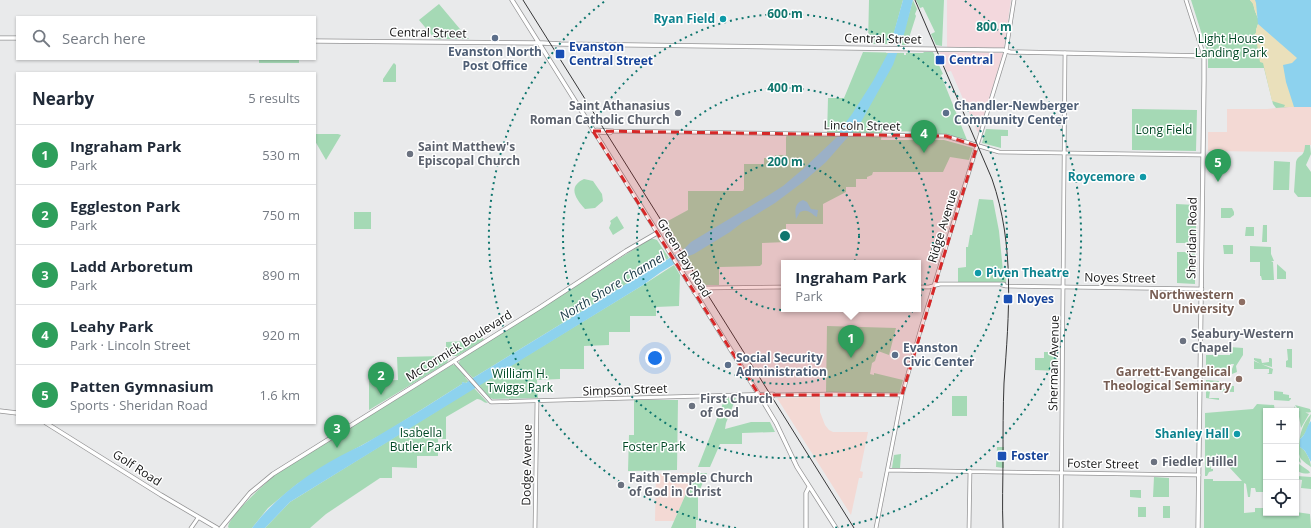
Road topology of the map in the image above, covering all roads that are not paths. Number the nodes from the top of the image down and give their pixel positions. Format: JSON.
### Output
{"nodes":[{"id":1,"x":512,"y":0,"type":"edge"},
{"id":2,"x":1014,"y":0,"type":"edge"},
{"id":3,"x":1186,"y":0,"type":"edge"},
{"id":4,"x":0,"y":38,"type":"edge"},
{"id":5,"x":16,"y":38,"type":"edge"},
{"id":6,"x":316,"y":41,"type":"edge"},
{"id":7,"x":540,"y":44,"type":"junction"},
{"id":8,"x":1006,"y":51,"type":"junction"},
{"id":9,"x":1065,"y":53,"type":"junction"},
{"id":10,"x":1204,"y":56,"type":"junction"},
{"id":11,"x":593,"y":131,"type":"junction"},
{"id":12,"x":978,"y":146,"type":"junction"},
{"id":13,"x":1064,"y":152,"type":"junction"},
{"id":14,"x":1203,"y":155,"type":"junction"},
{"id":15,"x":657,"y":233,"type":"junction"},
{"id":16,"x":934,"y":286,"type":"junction"},
{"id":17,"x":1063,"y":286,"type":"junction"},
{"id":18,"x":781,"y":287,"type":"edge"},
{"id":19,"x":921,"y":287,"type":"edge"},
{"id":20,"x":1202,"y":288,"type":"junction"},
{"id":21,"x":694,"y":292,"type":"junction"},
{"id":22,"x":454,"y":361,"type":"junction"},
{"id":23,"x":759,"y":395,"type":"junction"},
{"id":24,"x":902,"y":395,"type":"junction"},
{"id":25,"x":537,"y":401,"type":"junction"},
{"id":26,"x":0,"y":411,"type":"edge"},
{"id":27,"x":16,"y":413,"type":"edge"},
{"id":28,"x":48,"y":424,"type":"edge"},
{"id":29,"x":888,"y":470,"type":"junction"},
{"id":30,"x":970,"y":471,"type":"junction"},
{"id":31,"x":1062,"y":472,"type":"junction"},
{"id":32,"x":1199,"y":474,"type":"junction"},
{"id":33,"x":809,"y":487,"type":"junction"},
{"id":34,"x":198,"y":518,"type":"junction"},
{"id":35,"x":211,"y":526,"type":"edge"},
{"id":36,"x":191,"y":528,"type":"edge"},
{"id":37,"x":217,"y":528,"type":"edge"},
{"id":38,"x":222,"y":528,"type":"edge"},
{"id":39,"x":535,"y":528,"type":"edge"},
{"id":40,"x":806,"y":528,"type":"edge"},
{"id":41,"x":836,"y":528,"type":"edge"},
{"id":42,"x":876,"y":528,"type":"edge"},
{"id":43,"x":969,"y":528,"type":"edge"},
{"id":44,"x":1061,"y":528,"type":"edge"},
{"id":45,"x":1198,"y":528,"type":"edge"}],
"edges":[{"from":1,"to":7,"type":"main road","name":"Green Bay Road"},
{"from":2,"to":8,"type":"street","name":"Ridge Avenue"},
{"from":3,"to":10,"type":"street","name":"Sheridan Road"},
{"from":4,"to":5,"type":"main road"},
{"from":6,"to":7,"type":"main road","name":"Central Street"},
{"from":7,"to":8,"type":"main road","name":"Central Street"},
{"from":7,"to":11,"type":"main road","name":"Green Bay Road"},
{"from":8,"to":9,"type":"main road","name":"Central Street"},
{"from":8,"to":12,"type":"street","name":"Ridge Avenue"},
{"from":9,"to":10,"type":"main road","name":"Central Street"},
{"from":9,"to":13,"type":"street","name":"Sherman Avenue"},
{"from":10,"to":14,"type":"main road","name":"Sheridan Road"},
{"from":11,"to":12,"type":"street","name":"Lincoln Street"},
{"from":11,"to":15,"type":"main road","name":"Green Bay Road"},
{"from":12,"to":13,"type":"street","name":"Lincoln Street"},
{"from":12,"to":16,"type":"street","name":"Ridge Avenue"},
{"from":13,"to":14,"type":"street","name":"Lincoln Street"},
{"from":13,"to":17,"type":"street","name":"Sherman Avenue"},
{"from":14,"to":20,"type":"main road","name":"Sheridan Road"},
{"from":15,"to":21,"type":"main road","name":"Green Bay Road"},
{"from":15,"to":22,"type":"main road","name":"McCormick Boulevard"},
{"from":16,"to":17,"type":"street","name":"Noyes Street"},
{"from":16,"to":19,"type":"street","name":"Noyes Street"},
{"from":16,"to":24,"type":"street","name":"Ridge Avenue"},
{"from":17,"to":20,"type":"street","name":"Noyes Street"},
{"from":17,"to":31,"type":"street","name":"Sherman Avenue"},
{"from":18,"to":21,"type":"street"},
{"from":20,"to":32,"type":"main road","name":"Sheridan Road"},
{"from":21,"to":23,"type":"main road","name":"Green Bay Road"},
{"from":22,"to":25,"type":"street","name":"Simpson Street"},
{"from":22,"to":38,"type":"main road","name":"McCormick Boulevard"},
{"from":23,"to":24,"type":"street","name":"Simpson Street"},
{"from":23,"to":25,"type":"street","name":"Simpson Street"},
{"from":23,"to":33,"type":"main road","name":"Green Bay Road"},
{"from":24,"to":29,"type":"street","name":"Ridge Avenue"},
{"from":25,"to":39,"type":"street","name":"Dodge Avenue"},
{"from":26,"to":27,"type":"main road"},
{"from":28,"to":34,"type":"main road","name":"Golf Road"},
{"from":29,"to":30,"type":"street","name":"Foster Street"},
{"from":29,"to":42,"type":"street","name":"Ridge Avenue"},
{"from":30,"to":31,"type":"street","name":"Foster Street"},
{"from":30,"to":43,"type":"street"},
{"from":31,"to":32,"type":"street","name":"Foster Street"},
{"from":31,"to":44,"type":"street","name":"Sherman Avenue"},
{"from":32,"to":45,"type":"main road","name":"Sheridan Road"},
{"from":33,"to":40,"type":"main road"},
{"from":33,"to":41,"type":"main road","name":"Green Bay Road"},
{"from":34,"to":35,"type":"main road","name":"Golf Road"},
{"from":34,"to":36,"type":"street"},
{"from":35,"to":37,"type":"main road","name":"Golf Road"}]}
